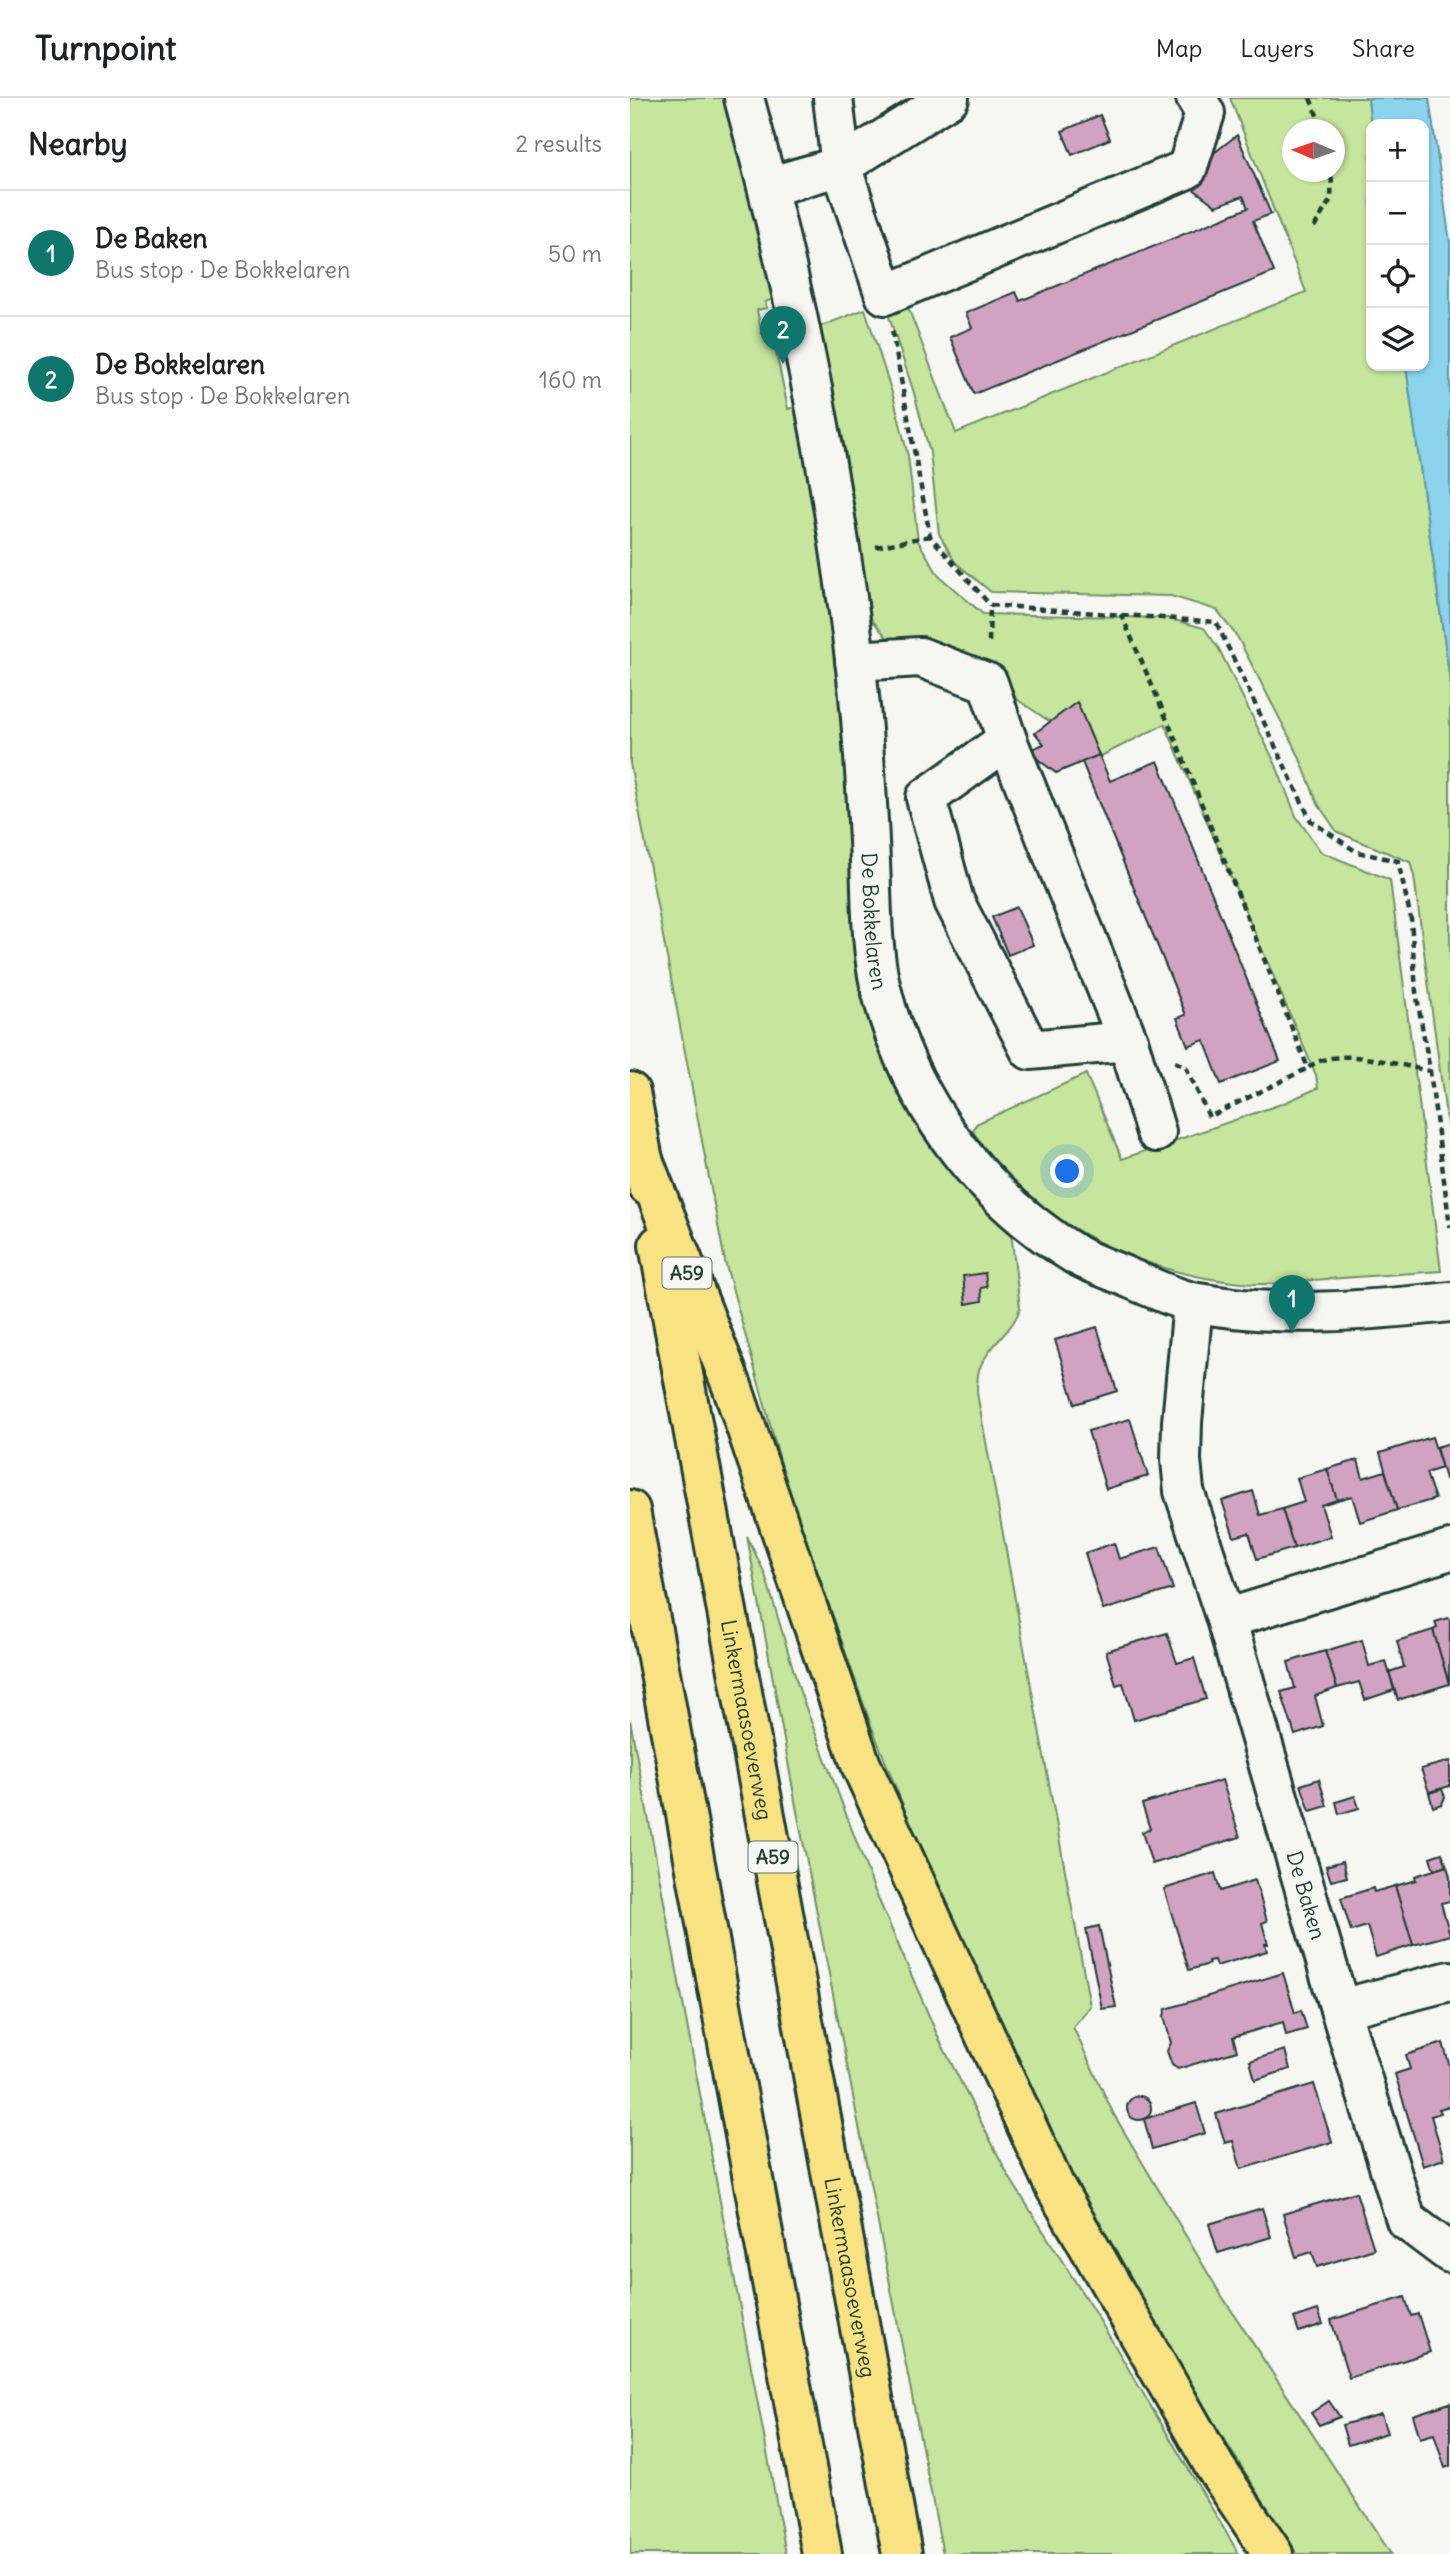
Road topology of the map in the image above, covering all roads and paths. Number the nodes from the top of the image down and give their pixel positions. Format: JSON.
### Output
{"nodes":[{"id":1,"x":744,"y":98,"type":"edge"},
{"id":2,"x":833,"y":98,"type":"edge"},
{"id":3,"x":949,"y":98,"type":"edge"},
{"id":4,"x":1196,"y":98,"type":"edge"},
{"id":5,"x":1310,"y":98,"type":"edge"},
{"id":6,"x":1319,"y":119,"type":"edge"},
{"id":7,"x":841,"y":166,"type":"junction"},
{"id":8,"x":1332,"y":182,"type":"edge"},
{"id":9,"x":768,"y":187,"type":"junction"},
{"id":10,"x":1314,"y":227,"type":"dead end"},
{"id":11,"x":885,"y":295,"type":"junction"},
{"id":12,"x":930,"y":536,"type":"junction"},
{"id":13,"x":840,"y":554,"type":"junction"},
{"id":14,"x":1121,"y":614,"type":"junction"},
{"id":15,"x":855,"y":661,"type":"junction"},
{"id":16,"x":1007,"y":740,"type":"junction"},
{"id":17,"x":1128,"y":1041,"type":"junction"},
{"id":18,"x":1308,"y":1068,"type":"junction"},
{"id":19,"x":1430,"y":1071,"type":"junction"},
{"id":20,"x":630,"y":1092,"type":"edge"},
{"id":21,"x":1156,"y":1132,"type":"dead end"},
{"id":22,"x":643,"y":1160,"type":"junction"},
{"id":23,"x":1450,"y":1227,"type":"edge"},
{"id":24,"x":1450,"y":1302,"type":"edge"},
{"id":25,"x":1193,"y":1303,"type":"junction"},
{"id":26,"x":630,"y":1510,"type":"edge"},
{"id":27,"x":1450,"y":1549,"type":"edge"},
{"id":28,"x":1226,"y":1619,"type":"junction"},
{"id":29,"x":1450,"y":1981,"type":"edge"},
{"id":30,"x":1340,"y":2009,"type":"junction"},
{"id":31,"x":1450,"y":2253,"type":"edge"},
{"id":32,"x":822,"y":2554,"type":"edge"},
{"id":33,"x":902,"y":2554,"type":"edge"},
{"id":34,"x":1273,"y":2554,"type":"edge"}],
"edges":[{"from":1,"to":9,"type":"street","name":"De Bokkelaren"},
{"from":2,"to":7,"type":"street"},
{"from":3,"to":7,"type":"street"},
{"from":4,"to":11,"type":"street"},
{"from":5,"to":6,"type":"path"},
{"from":7,"to":9,"type":"street"},
{"from":7,"to":11,"type":"street"},
{"from":8,"to":10,"type":"path"},
{"from":9,"to":13,"type":"street","name":"De Bokkelaren"},
{"from":11,"to":12,"type":"path"},
{"from":12,"to":13,"type":"path"},
{"from":12,"to":14,"type":"path"},
{"from":13,"to":15,"type":"street","name":"De Bokkelaren"},
{"from":14,"to":18,"type":"path"},
{"from":14,"to":19,"type":"path"},
{"from":15,"to":16,"type":"street"},
{"from":15,"to":25,"type":"street","name":"De Bokkelaren"},
{"from":16,"to":17,"type":"street"},
{"from":16,"to":17,"type":"street"},
{"from":17,"to":18,"type":"path"},
{"from":17,"to":21,"type":"street"},
{"from":18,"to":19,"type":"path"},
{"from":19,"to":23,"type":"path"},
{"from":20,"to":22,"type":"highway","name":"Linkermaasoeverweg","number":"A59"},
{"from":22,"to":33,"type":"highway","name":"Linkermaasoeverweg","number":"A59"},
{"from":22,"to":34,"type":"highway","number":"A59"},
{"from":24,"to":25,"type":"street","name":"De Bokkelaren"},
{"from":25,"to":28,"type":"street","name":"De Baken"},
{"from":26,"to":32,"type":"highway"},
{"from":27,"to":28,"type":"street"},
{"from":28,"to":30,"type":"street","name":"De Baken"},
{"from":29,"to":30,"type":"street"},
{"from":30,"to":31,"type":"street","name":"De Baken"}]}
